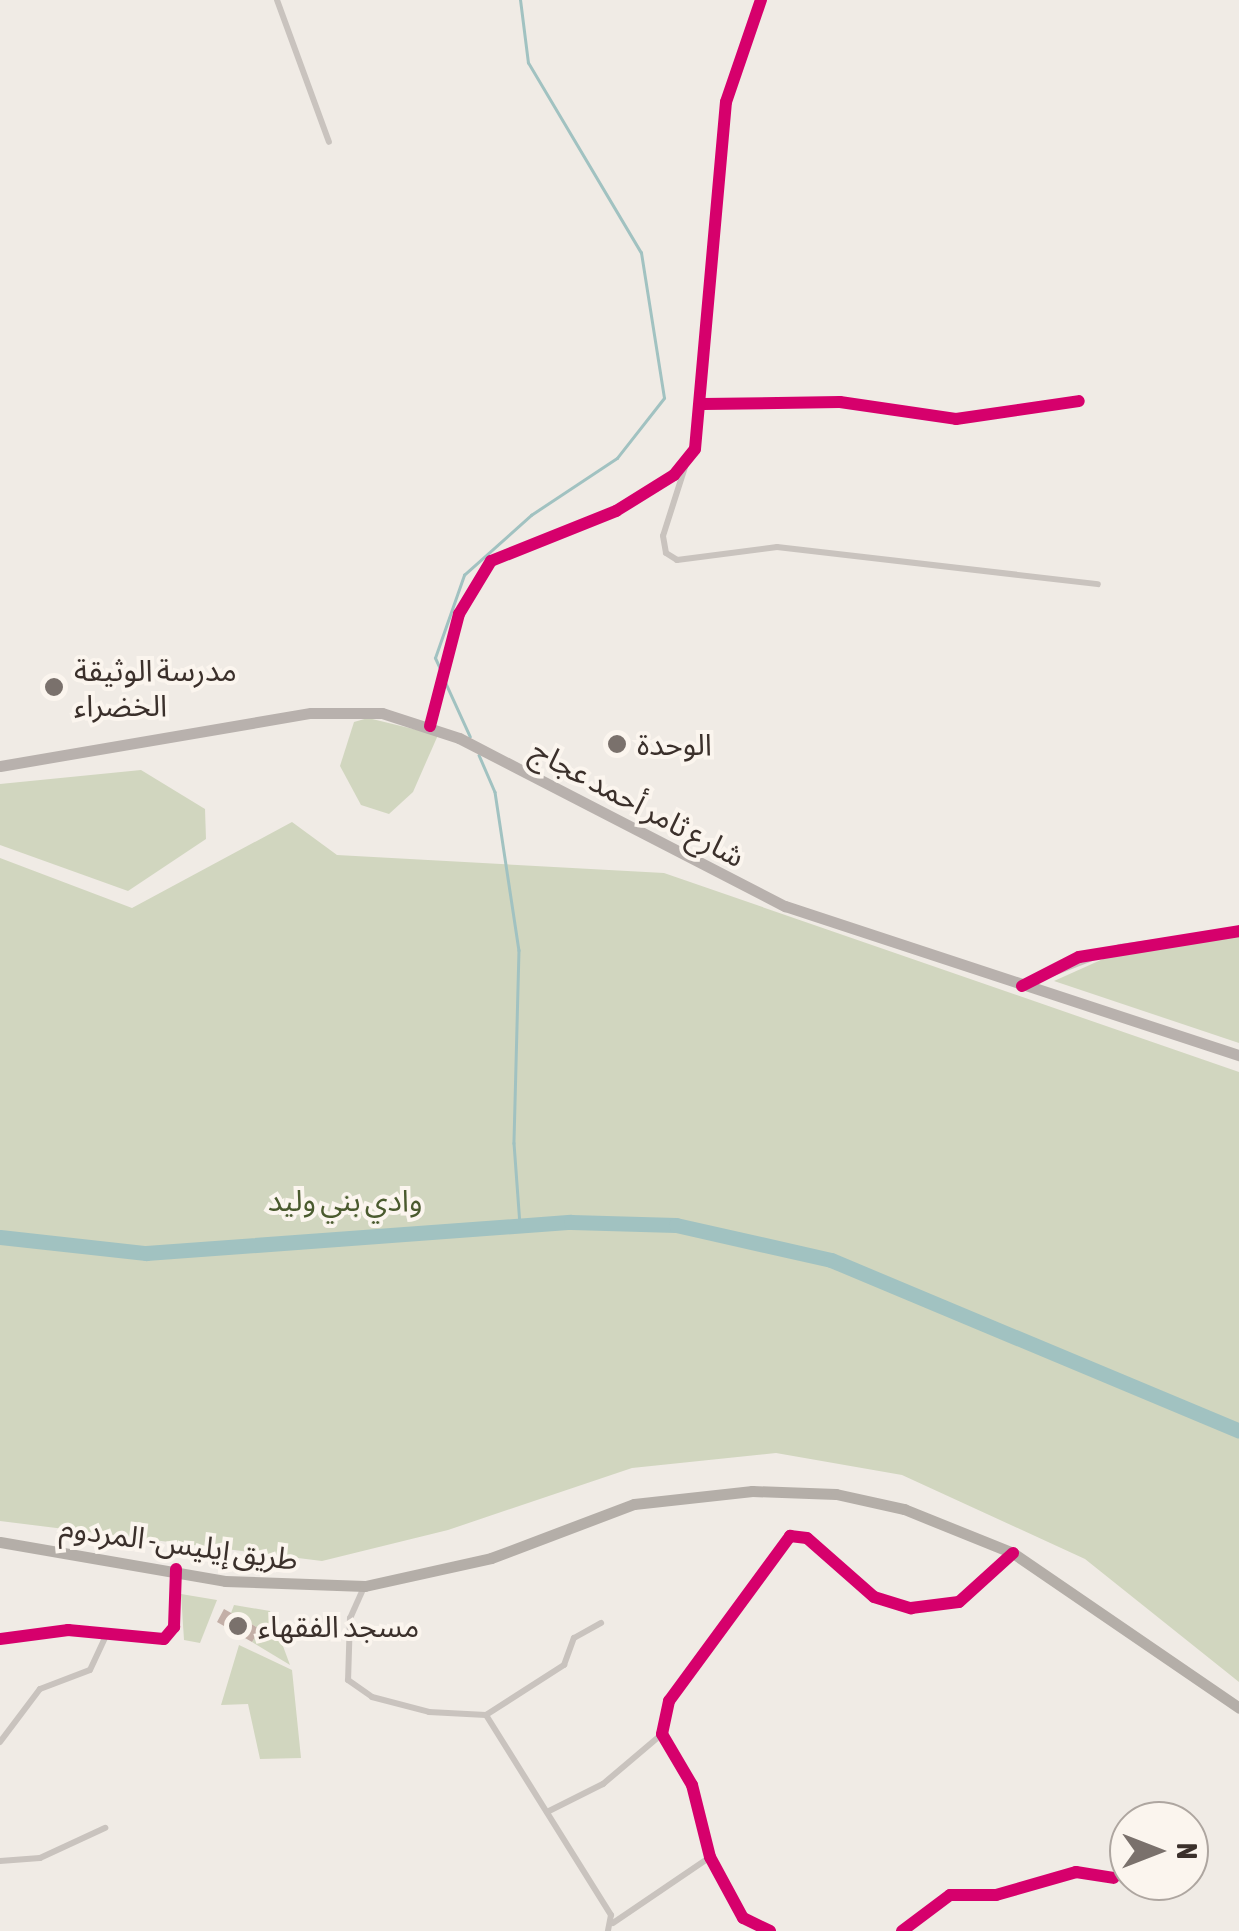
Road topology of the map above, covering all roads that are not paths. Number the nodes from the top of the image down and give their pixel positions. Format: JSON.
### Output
{"nodes":[{"id":1,"x":277,"y":0,"type":"edge"},
{"id":2,"x":761,"y":0,"type":"edge"},
{"id":3,"x":329,"y":142,"type":"dead end"},
{"id":4,"x":1078,"y":401,"type":"dead end"},
{"id":5,"x":703,"y":404,"type":"junction"},
{"id":6,"x":685,"y":465,"type":"junction"},
{"id":7,"x":1098,"y":584,"type":"dead end"},
{"id":8,"x":430,"y":726,"type":"junction"},
{"id":9,"x":0,"y":766,"type":"edge"},
{"id":10,"x":1239,"y":931,"type":"edge"},
{"id":11,"x":1022,"y":986,"type":"junction"},
{"id":12,"x":1239,"y":1055,"type":"edge"},
{"id":13,"x":0,"y":1542,"type":"edge"},
{"id":14,"x":1013,"y":1553,"type":"junction"},
{"id":15,"x":176,"y":1569,"type":"junction"},
{"id":16,"x":364,"y":1586,"type":"junction"},
{"id":17,"x":601,"y":1623,"type":"dead end"},
{"id":18,"x":107,"y":1634,"type":"junction"},
{"id":19,"x":0,"y":1639,"type":"edge"},
{"id":20,"x":1239,"y":1708,"type":"edge"},
{"id":21,"x":486,"y":1715,"type":"junction"},
{"id":22,"x":662,"y":1734,"type":"junction"},
{"id":23,"x":0,"y":1742,"type":"edge"},
{"id":24,"x":548,"y":1812,"type":"junction"},
{"id":25,"x":106,"y":1828,"type":"dead end"},
{"id":26,"x":710,"y":1857,"type":"junction"},
{"id":27,"x":0,"y":1861,"type":"edge"},
{"id":28,"x":1109,"y":1877,"type":"edge"},
{"id":29,"x":613,"y":1923,"type":"junction"},
{"id":30,"x":608,"y":1931,"type":"edge"},
{"id":31,"x":770,"y":1931,"type":"edge"},
{"id":32,"x":902,"y":1931,"type":"edge"}],
"edges":[{"from":1,"to":3,"type":"street"},
{"from":2,"to":5,"type":"street"},
{"from":4,"to":5,"type":"street"},
{"from":5,"to":6,"type":"street"},
{"from":6,"to":7,"type":"street"},
{"from":6,"to":8,"type":"street"},
{"from":8,"to":9,"type":"main road","name":"شارع ثامر أحمد عجاج"},
{"from":8,"to":11,"type":"main road","name":"شارع ثامر أحمد عجاج"},
{"from":10,"to":11,"type":"street"},
{"from":11,"to":12,"type":"main road","name":"شارع ثامر أحمد عجاج"},
{"from":13,"to":15,"type":"highway","name":"طريق إيليس- المردوم"},
{"from":14,"to":16,"type":"highway","name":"طريق إيليس- المردوم"},
{"from":14,"to":20,"type":"highway","name":"طريق إيليس- المردوم"},
{"from":14,"to":22,"type":"street"},
{"from":15,"to":16,"type":"highway","name":"طريق إيليس- المردوم"},
{"from":15,"to":18,"type":"street"},
{"from":16,"to":21,"type":"street"},
{"from":17,"to":21,"type":"street"},
{"from":18,"to":19,"type":"street"},
{"from":18,"to":23,"type":"street"},
{"from":21,"to":24,"type":"street"},
{"from":22,"to":24,"type":"street"},
{"from":22,"to":26,"type":"street"},
{"from":24,"to":29,"type":"street"},
{"from":25,"to":27,"type":"street"},
{"from":26,"to":29,"type":"street"},
{"from":26,"to":31,"type":"street"},
{"from":28,"to":32,"type":"street"},
{"from":29,"to":30,"type":"street"}]}
